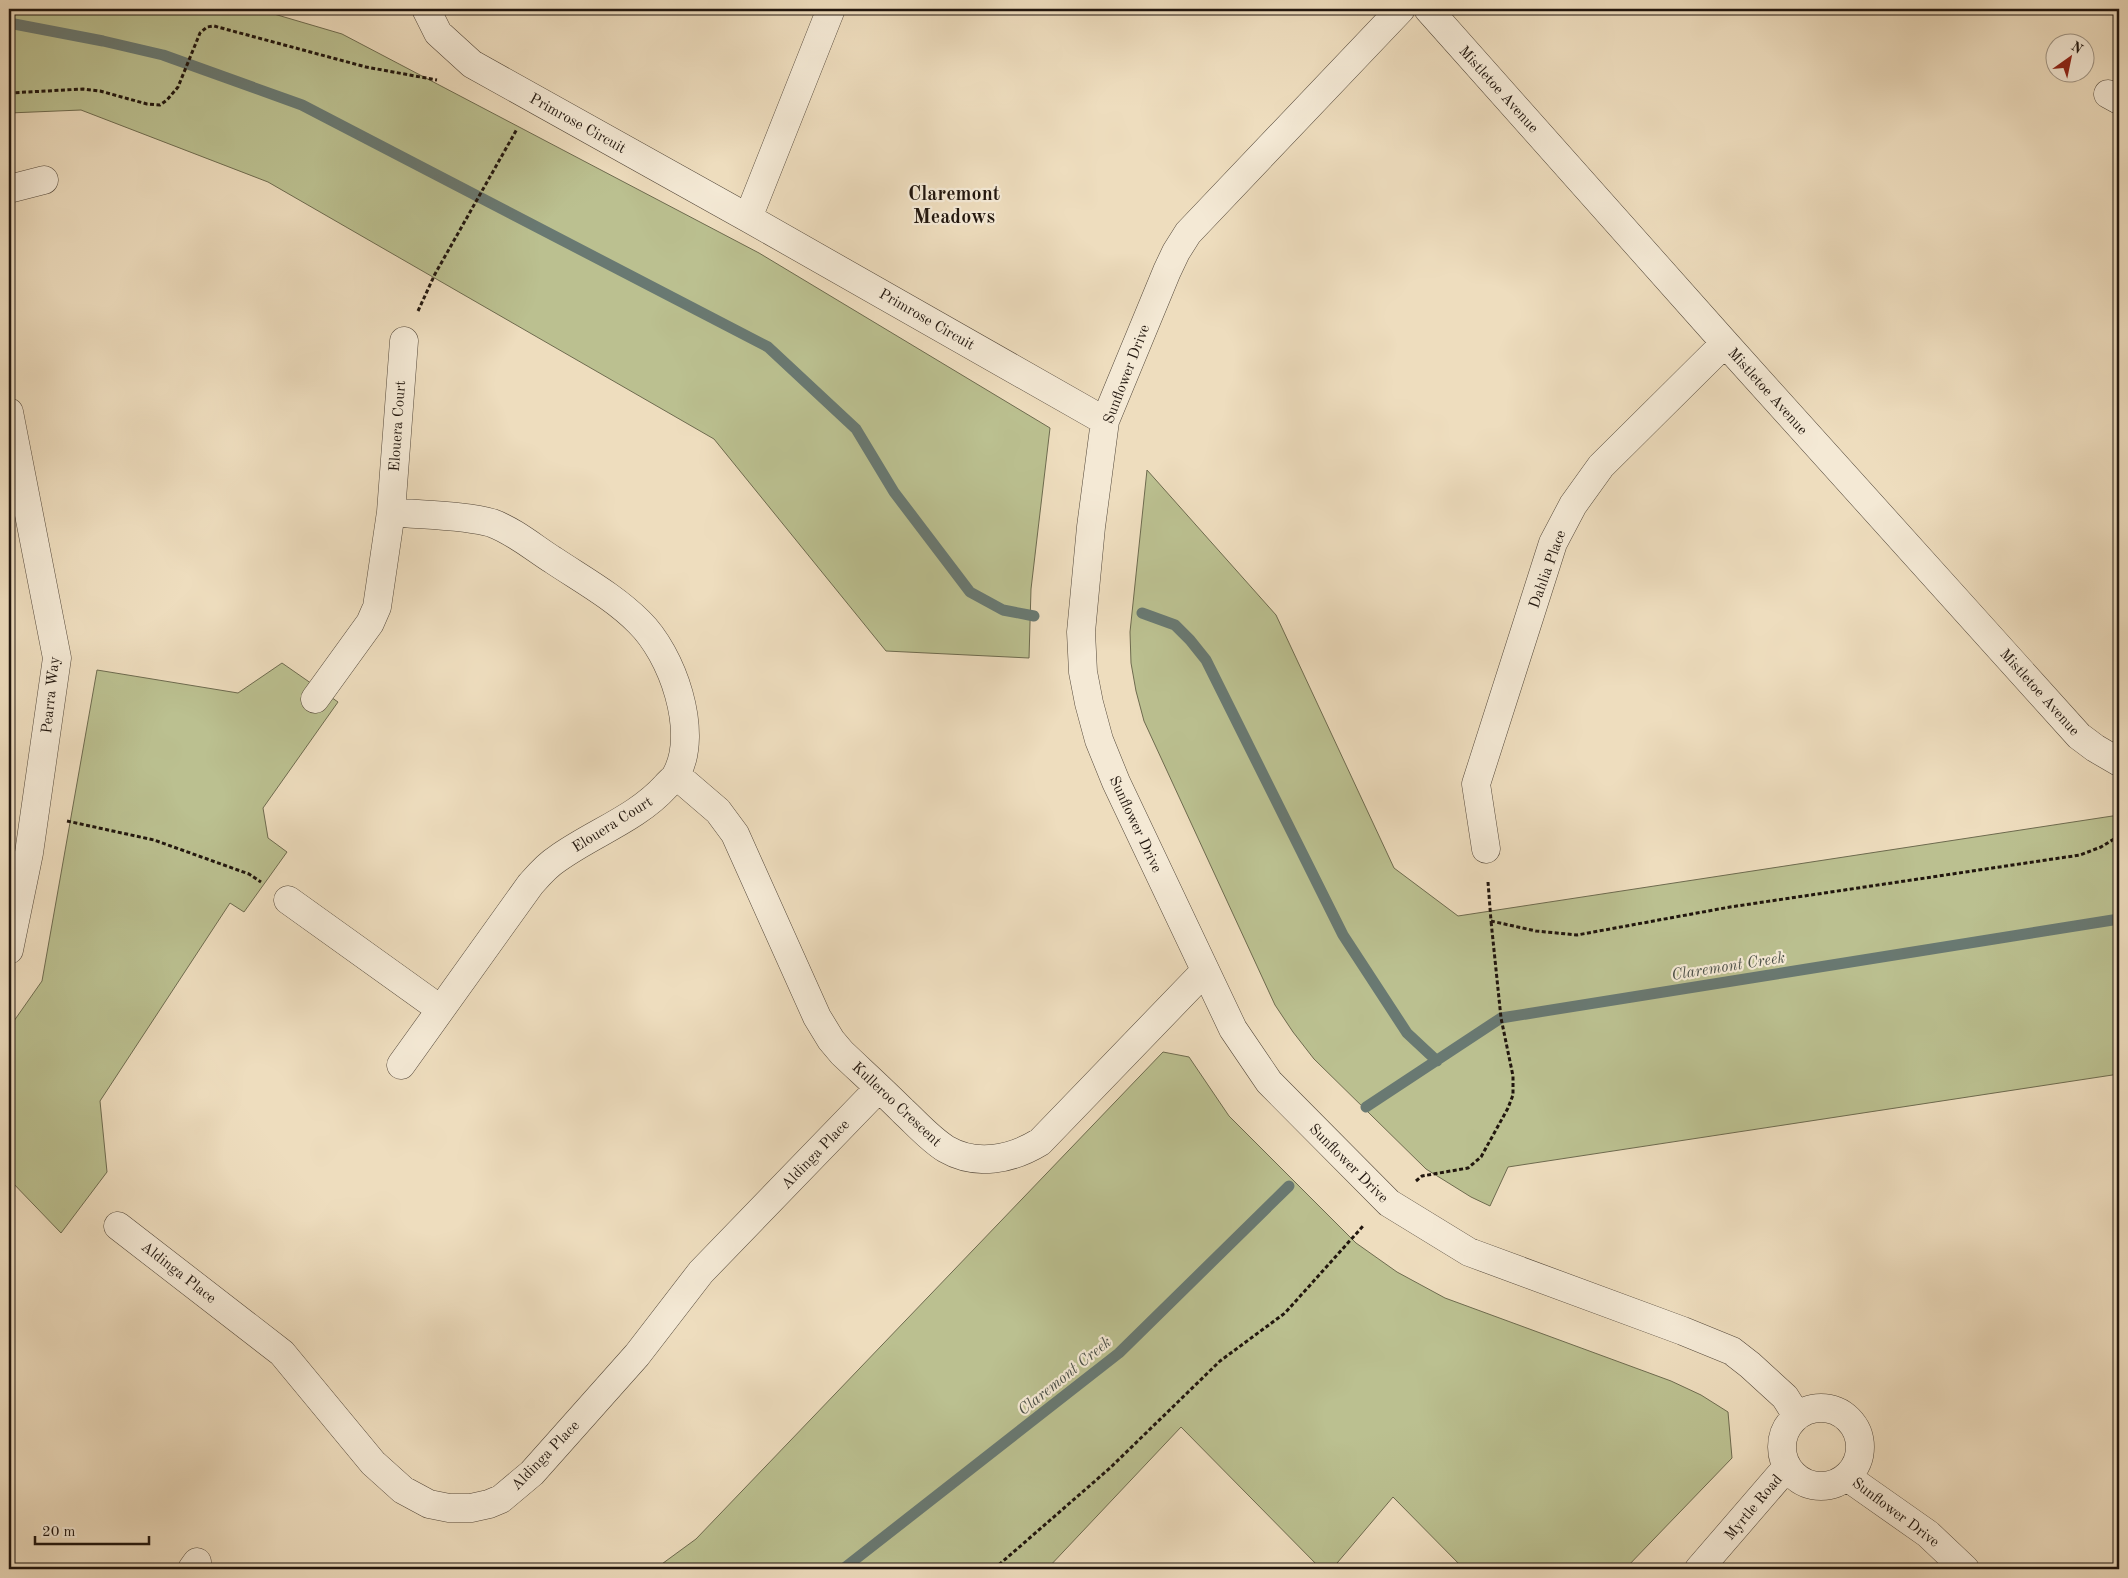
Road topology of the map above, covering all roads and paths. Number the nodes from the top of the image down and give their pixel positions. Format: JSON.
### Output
{"nodes":[{"id":1,"x":426,"y":9,"type":"edge"},
{"id":2,"x":831,"y":9,"type":"edge"},
{"id":3,"x":1401,"y":9,"type":"edge"},
{"id":4,"x":1428,"y":9,"type":"edge"},
{"id":5,"x":437,"y":80,"type":"dead end"},
{"id":6,"x":9,"y":93,"type":"edge"},
{"id":7,"x":517,"y":129,"type":"dead end"},
{"id":8,"x":44,"y":180,"type":"dead end"},
{"id":9,"x":9,"y":189,"type":"edge"},
{"id":10,"x":748,"y":218,"type":"junction"},
{"id":11,"x":404,"y":341,"type":"joint"},
{"id":12,"x":1725,"y":343,"type":"junction"},
{"id":13,"x":9,"y":412,"type":"edge"},
{"id":14,"x":1105,"y":421,"type":"junction"},
{"id":15,"x":391,"y":512,"type":"junction"},
{"id":16,"x":315,"y":699,"type":"dead end"},
{"id":17,"x":2119,"y":762,"type":"edge"},
{"id":18,"x":676,"y":775,"type":"junction"},
{"id":19,"x":35,"y":814,"type":"junction"},
{"id":20,"x":2119,"y":836,"type":"edge"},
{"id":21,"x":1486,"y":849,"type":"joint"},
{"id":22,"x":19,"y":851,"type":"edge"},
{"id":23,"x":288,"y":900,"type":"joint"},
{"id":24,"x":1491,"y":921,"type":"junction"},
{"id":25,"x":9,"y":950,"type":"edge"},
{"id":26,"x":1205,"y":971,"type":"junction"},
{"id":27,"x":440,"y":1009,"type":"junction"},
{"id":28,"x":401,"y":1065,"type":"dead end"},
{"id":29,"x":878,"y":1088,"type":"junction"},
{"id":30,"x":1389,"y":1203,"type":"junction"},
{"id":31,"x":118,"y":1226,"type":"dead end"},
{"id":32,"x":1797,"y":1416,"type":"junction"},
{"id":33,"x":1787,"y":1467,"type":"junction"},
{"id":34,"x":1847,"y":1476,"type":"junction"},
{"id":35,"x":994,"y":1569,"type":"edge"},
{"id":36,"x":1699,"y":1569,"type":"edge"},
{"id":37,"x":1966,"y":1569,"type":"edge"}],
"edges":[{"from":1,"to":10,"type":"street","name":"Primrose Circuit"},
{"from":2,"to":10,"type":"street"},
{"from":3,"to":14,"type":"street","name":"Sunflower Drive"},
{"from":4,"to":12,"type":"street","name":"Mistletoe Avenue"},
{"from":5,"to":6,"type":"path"},
{"from":7,"to":11,"type":"path"},
{"from":8,"to":9,"type":"street"},
{"from":10,"to":14,"type":"street","name":"Primrose Circuit"},
{"from":11,"to":15,"type":"street","name":"Elouera Court"},
{"from":12,"to":17,"type":"street","name":"Mistletoe Avenue"},
{"from":12,"to":21,"type":"street","name":"Dahlia Place"},
{"from":13,"to":19,"type":"street","name":"Pearra Way"},
{"from":14,"to":26,"type":"street","name":"Sunflower Drive"},
{"from":15,"to":16,"type":"street","name":"Elouera Court"},
{"from":15,"to":18,"type":"street","name":"Elouera Court"},
{"from":18,"to":27,"type":"street","name":"Elouera Court"},
{"from":18,"to":29,"type":"street","name":"Kulleroo Crescent"},
{"from":19,"to":22,"type":"street","name":"Pearra Way"},
{"from":19,"to":23,"type":"path"},
{"from":20,"to":24,"type":"path"},
{"from":21,"to":24,"type":"path"},
{"from":22,"to":25,"type":"street","name":"Pearra Way"},
{"from":23,"to":27,"type":"street"},
{"from":24,"to":30,"type":"path"},
{"from":26,"to":29,"type":"street","name":"Kulleroo Crescent"},
{"from":26,"to":30,"type":"street","name":"Sunflower Drive"},
{"from":27,"to":28,"type":"street","name":"Elouera Court"},
{"from":29,"to":31,"type":"street","name":"Aldinga Place"},
{"from":30,"to":32,"type":"street","name":"Sunflower Drive"},
{"from":30,"to":35,"type":"path"},
{"from":32,"to":33,"type":"street"},
{"from":32,"to":34,"type":"street"},
{"from":33,"to":34,"type":"street"},
{"from":33,"to":36,"type":"street","name":"Myrtle Road"},
{"from":34,"to":37,"type":"street","name":"Sunflower Drive"}]}
